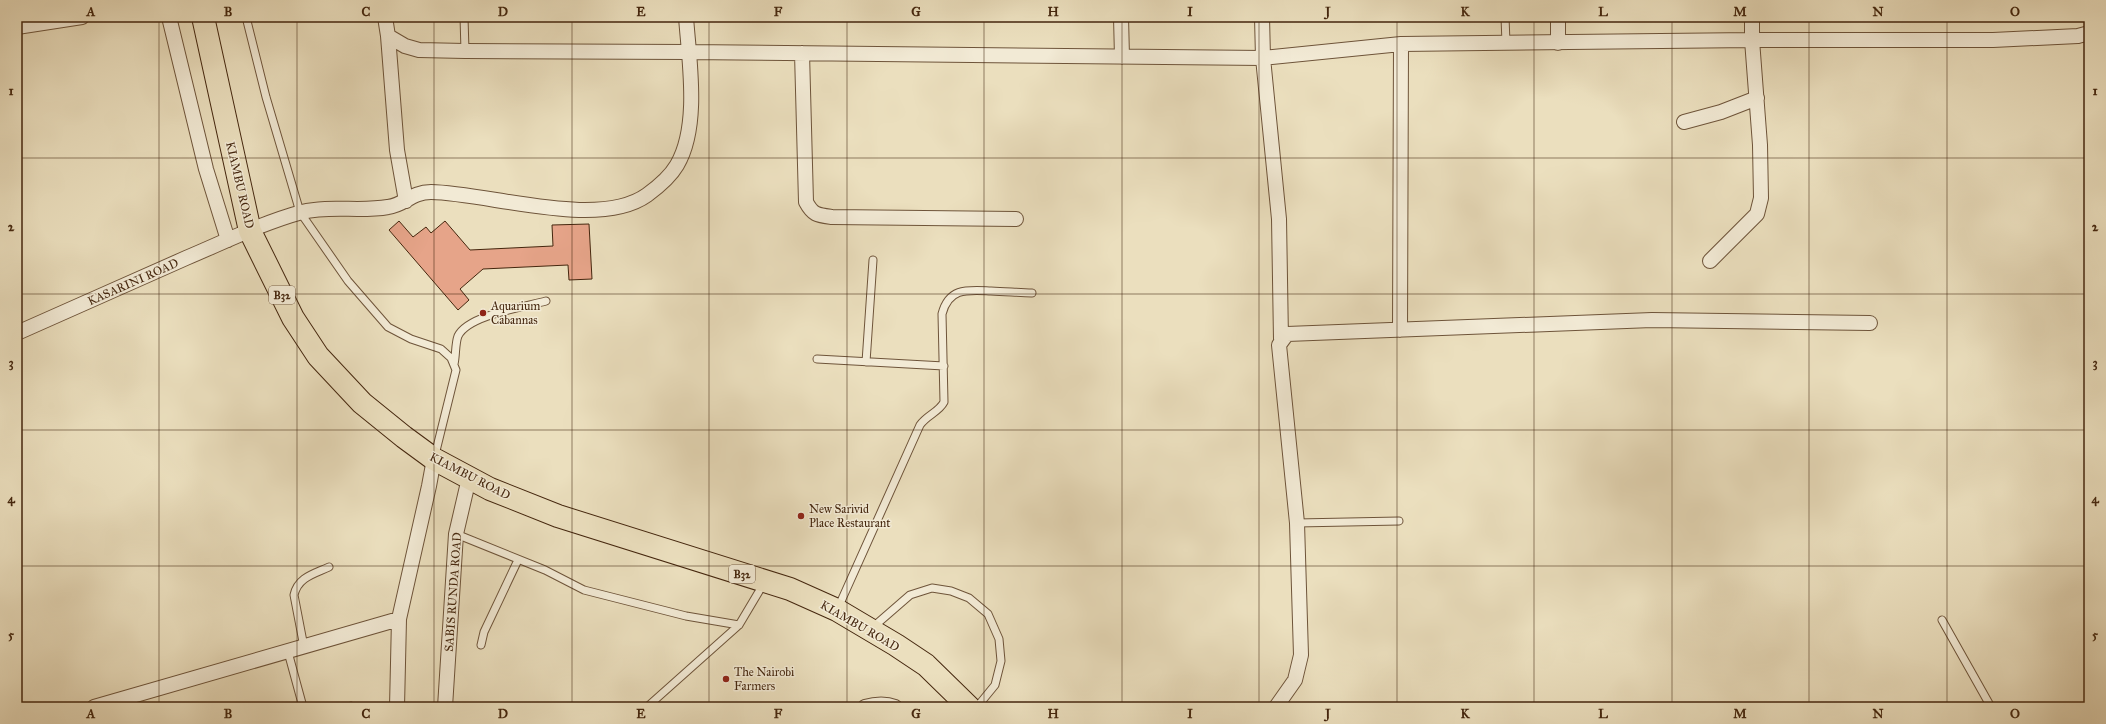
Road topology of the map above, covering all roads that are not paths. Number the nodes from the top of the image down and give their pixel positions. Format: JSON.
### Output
{"nodes":[{"id":1,"x":82,"y":17,"type":"edge"},
{"id":2,"x":169,"y":17,"type":"edge"},
{"id":3,"x":203,"y":17,"type":"edge"},
{"id":4,"x":246,"y":17,"type":"edge"},
{"id":5,"x":386,"y":17,"type":"edge"},
{"id":6,"x":464,"y":17,"type":"edge"},
{"id":7,"x":686,"y":17,"type":"edge"},
{"id":8,"x":1121,"y":17,"type":"edge"},
{"id":9,"x":1262,"y":17,"type":"edge"},
{"id":10,"x":1505,"y":17,"type":"edge"},
{"id":11,"x":1558,"y":17,"type":"edge"},
{"id":12,"x":1752,"y":17,"type":"edge"},
{"id":13,"x":17,"y":27,"type":"edge"},
{"id":14,"x":2089,"y":33,"type":"edge"},
{"id":15,"x":388,"y":36,"type":"junction"},
{"id":16,"x":1752,"y":40,"type":"junction"},
{"id":17,"x":1506,"y":43,"type":"junction"},
{"id":18,"x":1558,"y":43,"type":"junction"},
{"id":19,"x":1401,"y":44,"type":"junction"},
{"id":20,"x":465,"y":51,"type":"junction"},
{"id":21,"x":688,"y":52,"type":"junction"},
{"id":22,"x":802,"y":53,"type":"junction"},
{"id":23,"x":1122,"y":57,"type":"junction"},
{"id":24,"x":1263,"y":58,"type":"junction"},
{"id":25,"x":1757,"y":98,"type":"junction"},
{"id":26,"x":1684,"y":122,"type":"dead end"},
{"id":27,"x":406,"y":201,"type":"junction"},
{"id":28,"x":300,"y":212,"type":"junction"},
{"id":29,"x":1016,"y":219,"type":"dead end"},
{"id":30,"x":250,"y":231,"type":"junction"},
{"id":31,"x":228,"y":240,"type":"junction"},
{"id":32,"x":873,"y":260,"type":"dead end"},
{"id":33,"x":1710,"y":261,"type":"dead end"},
{"id":34,"x":1032,"y":293,"type":"dead end"},
{"id":35,"x":546,"y":301,"type":"dead end"},
{"id":36,"x":1870,"y":323,"type":"dead end"},
{"id":37,"x":1400,"y":330,"type":"junction"},
{"id":38,"x":17,"y":333,"type":"edge"},
{"id":39,"x":1281,"y":339,"type":"junction"},
{"id":40,"x":817,"y":359,"type":"dead end"},
{"id":41,"x":866,"y":362,"type":"junction"},
{"id":42,"x":454,"y":364,"type":"junction"},
{"id":43,"x":944,"y":366,"type":"junction"},
{"id":44,"x":434,"y":459,"type":"junction"},
{"id":45,"x":469,"y":478,"type":"junction"},
{"id":46,"x":1399,"y":521,"type":"dead end"},
{"id":47,"x":1297,"y":523,"type":"junction"},
{"id":48,"x":456,"y":534,"type":"junction"},
{"id":49,"x":518,"y":560,"type":"junction"},
{"id":50,"x":329,"y":567,"type":"dead end"},
{"id":51,"x":765,"y":581,"type":"junction"},
{"id":52,"x":837,"y":610,"type":"junction"},
{"id":53,"x":399,"y":619,"type":"junction"},
{"id":54,"x":1942,"y":620,"type":"dead end"},
{"id":55,"x":739,"y":625,"type":"junction"},
{"id":56,"x":870,"y":630,"type":"junction"},
{"id":57,"x":481,"y":645,"type":"dead end"},
{"id":58,"x":304,"y":647,"type":"junction"},
{"id":59,"x":288,"y":652,"type":"junction"},
{"id":60,"x":94,"y":707,"type":"edge"},
{"id":61,"x":303,"y":707,"type":"edge"},
{"id":62,"x":396,"y":707,"type":"edge"},
{"id":63,"x":445,"y":707,"type":"edge"},
{"id":64,"x":647,"y":707,"type":"edge"},
{"id":65,"x":865,"y":707,"type":"edge"},
{"id":66,"x":895,"y":707,"type":"edge"},
{"id":67,"x":969,"y":707,"type":"edge"},
{"id":68,"x":977,"y":707,"type":"edge"},
{"id":69,"x":1276,"y":707,"type":"edge"},
{"id":70,"x":1991,"y":707,"type":"edge"}],
"edges":[{"from":1,"to":13,"type":"street"},
{"from":2,"to":31,"type":"street"},
{"from":3,"to":30,"type":"highway","name":"KIAMBU ROAD","number":"B32"},
{"from":4,"to":28,"type":"lane"},
{"from":5,"to":15,"type":"street"},
{"from":6,"to":20,"type":"lane"},
{"from":7,"to":21,"type":"street","name":"KASARINI ROAD"},
{"from":8,"to":23,"type":"street"},
{"from":9,"to":24,"type":"street"},
{"from":10,"to":17,"type":"lane"},
{"from":11,"to":18,"type":"street"},
{"from":12,"to":16,"type":"street"},
{"from":14,"to":16,"type":"street"},
{"from":15,"to":20,"type":"street"},
{"from":15,"to":27,"type":"street"},
{"from":16,"to":18,"type":"street"},
{"from":16,"to":25,"type":"street"},
{"from":17,"to":18,"type":"street"},
{"from":17,"to":19,"type":"street"},
{"from":19,"to":24,"type":"street"},
{"from":19,"to":37,"type":"street"},
{"from":20,"to":21,"type":"street"},
{"from":21,"to":22,"type":"street"},
{"from":21,"to":27,"type":"street","name":"KASARINI ROAD"},
{"from":22,"to":23,"type":"street"},
{"from":22,"to":29,"type":"street"},
{"from":23,"to":24,"type":"street"},
{"from":24,"to":39,"type":"street"},
{"from":25,"to":26,"type":"street"},
{"from":25,"to":33,"type":"street"},
{"from":27,"to":28,"type":"street","name":"KASARINI ROAD"},
{"from":28,"to":30,"type":"street","name":"KASARINI ROAD"},
{"from":28,"to":42,"type":"lane"},
{"from":30,"to":31,"type":"street","name":"KASARINI ROAD"},
{"from":30,"to":44,"type":"highway","name":"KIAMBU ROAD","number":"B32"},
{"from":31,"to":38,"type":"street","name":"KASARINI ROAD"},
{"from":32,"to":41,"type":"lane"},
{"from":34,"to":43,"type":"lane"},
{"from":35,"to":42,"type":"lane"},
{"from":36,"to":37,"type":"street"},
{"from":37,"to":39,"type":"street"},
{"from":39,"to":47,"type":"street"},
{"from":40,"to":41,"type":"lane"},
{"from":41,"to":43,"type":"lane"},
{"from":42,"to":44,"type":"lane"},
{"from":43,"to":52,"type":"lane"},
{"from":44,"to":45,"type":"highway","name":"KIAMBU ROAD","number":"B32"},
{"from":44,"to":53,"type":"street"},
{"from":45,"to":48,"type":"street","name":"SABIS RUNDA ROAD"},
{"from":45,"to":51,"type":"highway","name":"KIAMBU ROAD","number":"B32"},
{"from":46,"to":47,"type":"lane"},
{"from":47,"to":69,"type":"street"},
{"from":48,"to":49,"type":"lane"},
{"from":48,"to":63,"type":"street","name":"SABIS RUNDA ROAD"},
{"from":49,"to":55,"type":"lane"},
{"from":49,"to":57,"type":"lane"},
{"from":50,"to":58,"type":"lane"},
{"from":51,"to":52,"type":"highway","name":"KIAMBU ROAD","number":"B32"},
{"from":51,"to":55,"type":"lane"},
{"from":52,"to":56,"type":"highway","name":"KIAMBU ROAD","number":"B32"},
{"from":53,"to":58,"type":"street"},
{"from":53,"to":62,"type":"street"},
{"from":54,"to":70,"type":"lane"},
{"from":55,"to":64,"type":"lane"},
{"from":56,"to":67,"type":"highway","name":"KIAMBU ROAD","number":"B32"},
{"from":56,"to":68,"type":"lane"},
{"from":58,"to":59,"type":"street"},
{"from":59,"to":60,"type":"street"},
{"from":59,"to":61,"type":"lane"},
{"from":65,"to":66,"type":"street"}]}
